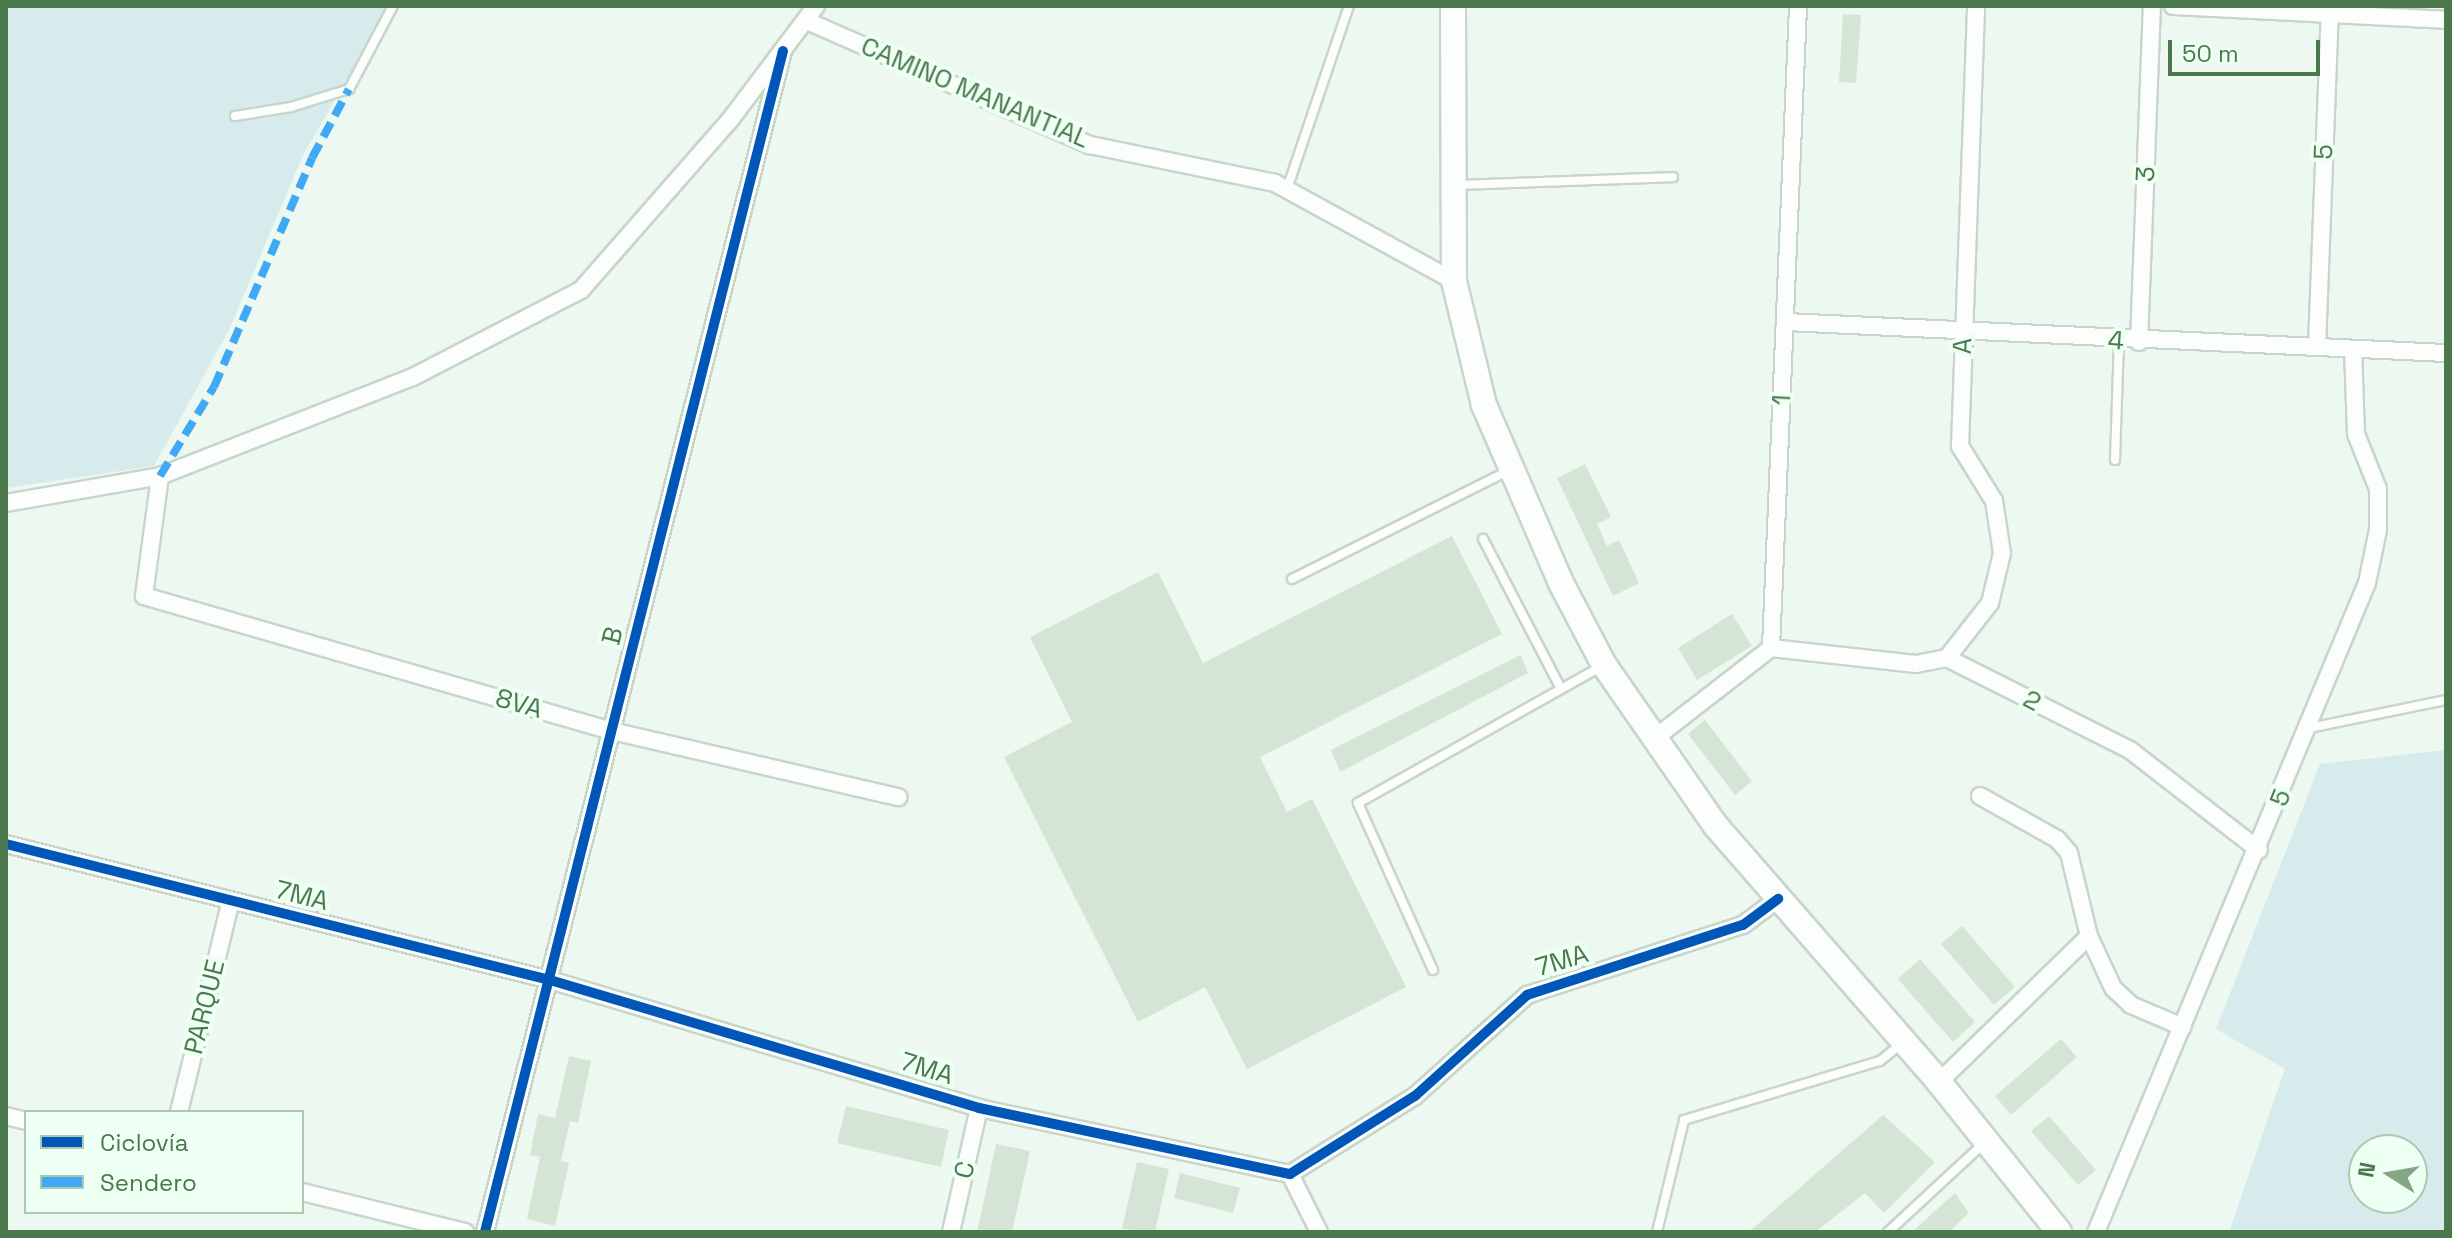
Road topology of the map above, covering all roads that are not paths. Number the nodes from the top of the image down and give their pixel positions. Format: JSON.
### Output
{"nodes":[{"id":1,"x":393,"y":6,"type":"edge"},
{"id":2,"x":816,"y":6,"type":"edge"},
{"id":3,"x":1349,"y":6,"type":"edge"},
{"id":4,"x":1453,"y":6,"type":"edge"},
{"id":5,"x":1798,"y":6,"type":"edge"},
{"id":6,"x":1976,"y":6,"type":"edge"},
{"id":7,"x":2152,"y":6,"type":"edge"},
{"id":8,"x":2173,"y":6,"type":"edge"},
{"id":9,"x":2330,"y":11,"type":"edge"},
{"id":10,"x":2446,"y":20,"type":"edge"},
{"id":11,"x":807,"y":21,"type":"junction"},
{"id":12,"x":783,"y":51,"type":"junction"},
{"id":13,"x":235,"y":116,"type":"dead end"},
{"id":14,"x":1673,"y":177,"type":"dead end"},
{"id":15,"x":1451,"y":185,"type":"junction"},
{"id":16,"x":1287,"y":189,"type":"junction"},
{"id":17,"x":1454,"y":281,"type":"junction"},
{"id":18,"x":1786,"y":322,"type":"junction"},
{"id":19,"x":1964,"y":331,"type":"junction"},
{"id":20,"x":2119,"y":341,"type":"junction"},
{"id":21,"x":2139,"y":342,"type":"junction"},
{"id":22,"x":2317,"y":346,"type":"junction"},
{"id":23,"x":2353,"y":349,"type":"junction"},
{"id":24,"x":2446,"y":353,"type":"edge"},
{"id":25,"x":2115,"y":460,"type":"dead end"},
{"id":26,"x":1510,"y":470,"type":"junction"},
{"id":27,"x":160,"y":476,"type":"junction"},
{"id":28,"x":6,"y":503,"type":"edge"},
{"id":29,"x":1483,"y":539,"type":"dead end"},
{"id":30,"x":1292,"y":579,"type":"dead end"},
{"id":31,"x":1771,"y":648,"type":"junction"},
{"id":32,"x":1947,"y":658,"type":"junction"},
{"id":33,"x":1604,"y":665,"type":"junction"},
{"id":34,"x":1561,"y":689,"type":"junction"},
{"id":35,"x":2446,"y":700,"type":"edge"},
{"id":36,"x":2309,"y":728,"type":"junction"},
{"id":37,"x":612,"y":731,"type":"junction"},
{"id":38,"x":1655,"y":738,"type":"junction"},
{"id":39,"x":1980,"y":796,"type":"dead end"},
{"id":40,"x":899,"y":797,"type":"dead end"},
{"id":41,"x":6,"y":844,"type":"edge"},
{"id":42,"x":2259,"y":850,"type":"junction"},
{"id":43,"x":1778,"y":899,"type":"junction"},
{"id":44,"x":231,"y":901,"type":"junction"},
{"id":45,"x":2089,"y":936,"type":"junction"},
{"id":46,"x":1433,"y":970,"type":"dead end"},
{"id":47,"x":550,"y":980,"type":"junction"},
{"id":48,"x":2183,"y":1027,"type":"junction"},
{"id":49,"x":1904,"y":1041,"type":"junction"},
{"id":50,"x":1939,"y":1082,"type":"junction"},
{"id":51,"x":979,"y":1108,"type":"junction"},
{"id":52,"x":179,"y":1110,"type":"edge"},
{"id":53,"x":1986,"y":1142,"type":"junction"},
{"id":54,"x":1290,"y":1174,"type":"junction"},
{"id":55,"x":304,"y":1192,"type":"edge"},
{"id":56,"x":465,"y":1232,"type":"edge"},
{"id":57,"x":485,"y":1232,"type":"edge"},
{"id":58,"x":951,"y":1232,"type":"edge"},
{"id":59,"x":1319,"y":1232,"type":"edge"},
{"id":60,"x":1657,"y":1232,"type":"edge"},
{"id":61,"x":1888,"y":1232,"type":"edge"},
{"id":62,"x":2059,"y":1232,"type":"edge"},
{"id":63,"x":2096,"y":1232,"type":"edge"}],
"edges":[{"from":1,"to":13,"type":"lane"},
{"from":2,"to":11,"type":"street"},
{"from":3,"to":16,"type":"lane"},
{"from":4,"to":15,"type":"main road"},
{"from":5,"to":18,"type":"street","name":"1"},
{"from":6,"to":19,"type":"street","name":"A"},
{"from":7,"to":21,"type":"street","name":"3"},
{"from":8,"to":9,"type":"street"},
{"from":9,"to":10,"type":"street"},
{"from":9,"to":22,"type":"street","name":"5"},
{"from":11,"to":12,"type":"street"},
{"from":11,"to":16,"type":"street","name":"CAMINO MANANTIAL"},
{"from":12,"to":27,"type":"street"},
{"from":12,"to":37,"type":"street","name":"B"},
{"from":14,"to":15,"type":"lane"},
{"from":15,"to":17,"type":"main road"},
{"from":16,"to":17,"type":"street","name":"CAMINO MANANTIAL"},
{"from":17,"to":26,"type":"main road"},
{"from":18,"to":19,"type":"street","name":"4"},
{"from":18,"to":31,"type":"street","name":"1"},
{"from":19,"to":20,"type":"street","name":"4"},
{"from":19,"to":32,"type":"street","name":"A"},
{"from":20,"to":21,"type":"street","name":"4"},
{"from":20,"to":25,"type":"lane"},
{"from":21,"to":22,"type":"street","name":"4"},
{"from":22,"to":23,"type":"street","name":"4"},
{"from":23,"to":24,"type":"street","name":"4"},
{"from":23,"to":36,"type":"street","name":"5"},
{"from":26,"to":30,"type":"lane"},
{"from":26,"to":33,"type":"main road"},
{"from":27,"to":28,"type":"street"},
{"from":27,"to":37,"type":"street","name":"8VA"},
{"from":29,"to":34,"type":"lane"},
{"from":31,"to":32,"type":"street"},
{"from":31,"to":38,"type":"street"},
{"from":32,"to":42,"type":"street","name":"2"},
{"from":33,"to":34,"type":"lane"},
{"from":33,"to":38,"type":"main road"},
{"from":34,"to":46,"type":"lane"},
{"from":35,"to":36,"type":"lane"},
{"from":36,"to":42,"type":"street","name":"5"},
{"from":37,"to":40,"type":"street","name":"8VA"},
{"from":37,"to":47,"type":"street","name":"B"},
{"from":38,"to":43,"type":"main road"},
{"from":39,"to":45,"type":"street"},
{"from":41,"to":44,"type":"street","name":"7MA"},
{"from":42,"to":48,"type":"street","name":"5"},
{"from":43,"to":49,"type":"main road"},
{"from":43,"to":54,"type":"street","name":"7MA"},
{"from":44,"to":47,"type":"street","name":"7MA"},
{"from":44,"to":52,"type":"street","name":"PARQUE"},
{"from":45,"to":48,"type":"street"},
{"from":45,"to":50,"type":"street"},
{"from":47,"to":51,"type":"street","name":"7MA"},
{"from":47,"to":57,"type":"street","name":"B"},
{"from":48,"to":63,"type":"street","name":"5"},
{"from":49,"to":50,"type":"main road"},
{"from":49,"to":60,"type":"lane"},
{"from":50,"to":53,"type":"main road"},
{"from":51,"to":54,"type":"street","name":"7MA"},
{"from":51,"to":58,"type":"street","name":"C"},
{"from":53,"to":61,"type":"lane"},
{"from":53,"to":62,"type":"main road"},
{"from":54,"to":59,"type":"street"},
{"from":55,"to":56,"type":"street"}]}
